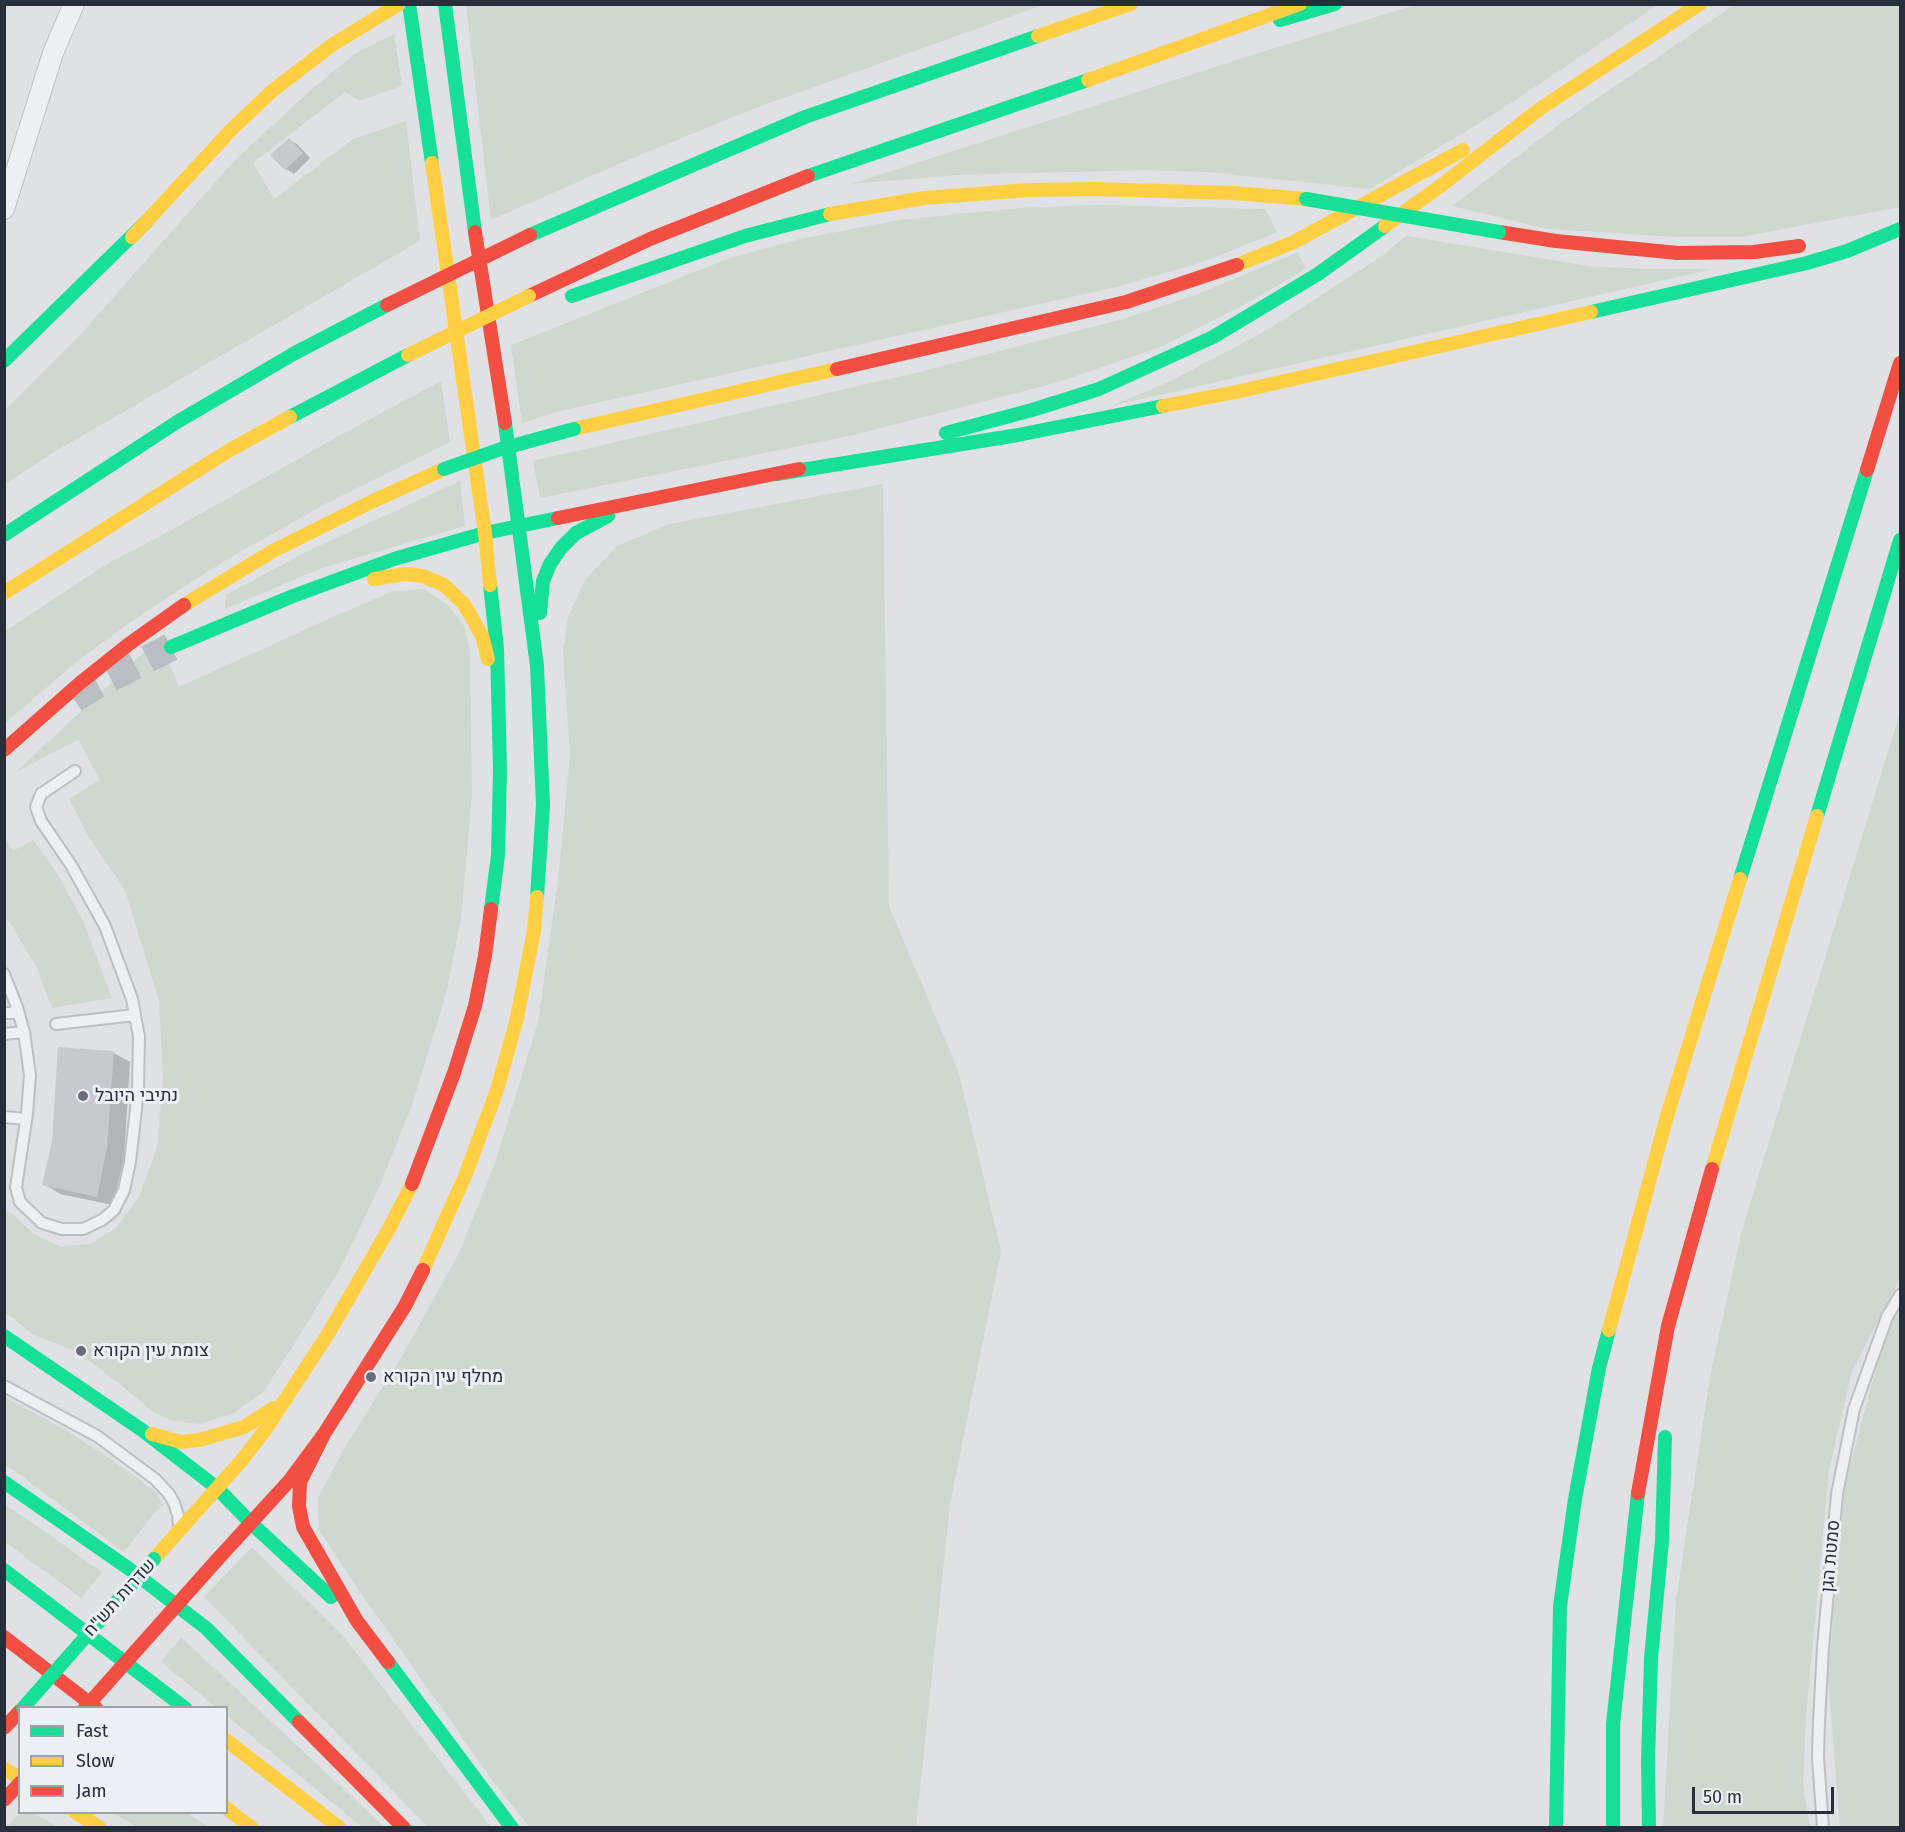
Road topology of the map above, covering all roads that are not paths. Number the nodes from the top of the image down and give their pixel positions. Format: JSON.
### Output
{"nodes":[{"id":1,"x":74,"y":4,"type":"edge"},
{"id":2,"x":399,"y":4,"type":"edge"},
{"id":3,"x":409,"y":4,"type":"edge"},
{"id":4,"x":445,"y":4,"type":"edge"},
{"id":5,"x":1095,"y":4,"type":"edge"},
{"id":6,"x":1131,"y":4,"type":"edge"},
{"id":7,"x":1300,"y":4,"type":"edge"},
{"id":8,"x":1335,"y":4,"type":"edge"},
{"id":9,"x":1700,"y":4,"type":"edge"},
{"id":10,"x":347,"y":21,"type":"dead end"},
{"id":11,"x":1189,"y":45,"type":"junction"},
{"id":12,"x":298,"y":69,"type":"junction"},
{"id":13,"x":878,"y":91,"type":"junction"},
{"id":14,"x":1541,"y":108,"type":"junction"},
{"id":15,"x":4,"y":209,"type":"edge"},
{"id":16,"x":1900,"y":224,"type":"edge"},
{"id":17,"x":1900,"y":230,"type":"edge"},
{"id":18,"x":1842,"y":238,"type":"dead end"},
{"id":19,"x":1812,"y":244,"type":"dead end"},
{"id":20,"x":564,"y":299,"type":"dead end"},
{"id":21,"x":1900,"y":363,"type":"edge"},
{"id":22,"x":9,"y":366,"type":"edge"},
{"id":23,"x":263,"y":372,"type":"junction"},
{"id":24,"x":777,"y":474,"type":"junction"},
{"id":25,"x":642,"y":502,"type":"junction"},
{"id":26,"x":4,"y":519,"type":"edge"},
{"id":27,"x":519,"y":525,"type":"junction"},
{"id":28,"x":485,"y":533,"type":"junction"},
{"id":29,"x":4,"y":535,"type":"edge"},
{"id":30,"x":1900,"y":540,"type":"edge"},
{"id":31,"x":4,"y":593,"type":"edge"},
{"id":32,"x":293,"y":596,"type":"junction"},
{"id":33,"x":171,"y":647,"type":"tunnel mouth"},
{"id":34,"x":537,"y":666,"type":"junction"},
{"id":35,"x":499,"y":698,"type":"junction"},
{"id":36,"x":4,"y":750,"type":"edge"},
{"id":37,"x":75,"y":771,"type":"dead end"},
{"id":38,"x":4,"y":974,"type":"edge"},
{"id":39,"x":17,"y":1007,"type":"junction"},
{"id":40,"x":4,"y":1013,"type":"edge"},
{"id":41,"x":135,"y":1015,"type":"junction"},
{"id":42,"x":56,"y":1024,"type":"dead end"},
{"id":43,"x":24,"y":1032,"type":"junction"},
{"id":44,"x":4,"y":1034,"type":"edge"},
{"id":45,"x":4,"y":1117,"type":"edge"},
{"id":46,"x":26,"y":1119,"type":"junction"},
{"id":47,"x":10,"y":1188,"type":"edge"},
{"id":48,"x":1900,"y":1295,"type":"edge"},
{"id":49,"x":1668,"y":1326,"type":"junction"},
{"id":50,"x":7,"y":1337,"type":"edge"},
{"id":51,"x":4,"y":1386,"type":"edge"},
{"id":52,"x":288,"y":1397,"type":"junction"},
{"id":53,"x":142,"y":1430,"type":"junction"},
{"id":54,"x":324,"y":1434,"type":"junction"},
{"id":55,"x":4,"y":1482,"type":"edge"},
{"id":56,"x":217,"y":1488,"type":"junction"},
{"id":57,"x":251,"y":1523,"type":"junction"},
{"id":58,"x":179,"y":1531,"type":"junction"},
{"id":59,"x":4,"y":1570,"type":"edge"},
{"id":60,"x":357,"y":1621,"type":"junction"},
{"id":61,"x":4,"y":1637,"type":"edge"},
{"id":62,"x":24,"y":1706,"type":"edge"},
{"id":63,"x":86,"y":1706,"type":"edge"},
{"id":64,"x":95,"y":1706,"type":"edge"},
{"id":65,"x":184,"y":1706,"type":"edge"},
{"id":66,"x":18,"y":1713,"type":"edge"},
{"id":67,"x":4,"y":1728,"type":"edge"},
{"id":68,"x":228,"y":1742,"type":"edge"},
{"id":69,"x":4,"y":1769,"type":"edge"},
{"id":70,"x":18,"y":1777,"type":"edge"},
{"id":71,"x":18,"y":1785,"type":"edge"},
{"id":72,"x":4,"y":1800,"type":"edge"},
{"id":73,"x":228,"y":1809,"type":"edge"},
{"id":74,"x":78,"y":1814,"type":"edge"},
{"id":75,"x":100,"y":1827,"type":"edge"},
{"id":76,"x":252,"y":1827,"type":"edge"},
{"id":77,"x":340,"y":1827,"type":"edge"},
{"id":78,"x":404,"y":1827,"type":"edge"},
{"id":79,"x":512,"y":1827,"type":"edge"},
{"id":80,"x":1556,"y":1827,"type":"edge"},
{"id":81,"x":1613,"y":1827,"type":"edge"},
{"id":82,"x":1649,"y":1827,"type":"edge"},
{"id":83,"x":1823,"y":1827,"type":"edge"}],
"edges":[{"from":1,"to":15,"type":"street"},
{"from":2,"to":12,"type":"main road"},
{"from":3,"to":28,"type":"main road"},
{"from":4,"to":27,"type":"main road"},
{"from":5,"to":13,"type":"main road"},
{"from":6,"to":13,"type":"main road"},
{"from":7,"to":11,"type":"main road"},
{"from":8,"to":11,"type":"main road"},
{"from":9,"to":14,"type":"main road"},
{"from":10,"to":12,"type":"main road"},
{"from":11,"to":31,"type":"main road","bridge":true},
{"from":12,"to":22,"type":"main road"},
{"from":13,"to":23,"type":"main road","bridge":true},
{"from":14,"to":24,"type":"main road"},
{"from":14,"to":36,"type":"main road","bridge":true},
{"from":16,"to":18,"type":"main road"},
{"from":17,"to":24,"type":"main road"},
{"from":19,"to":20,"type":"main road","bridge":true},
{"from":21,"to":80,"type":"main road"},
{"from":23,"to":26,"type":"main road"},
{"from":23,"to":29,"type":"main road"},
{"from":24,"to":25,"type":"main road"},
{"from":25,"to":27,"type":"main road"},
{"from":25,"to":34,"type":"main road"},
{"from":27,"to":28,"type":"main road"},
{"from":27,"to":34,"type":"main road"},
{"from":28,"to":32,"type":"main road"},
{"from":28,"to":35,"type":"main road"},
{"from":30,"to":49,"type":"main road"},
{"from":32,"to":33,"type":"main road"},
{"from":32,"to":35,"type":"main road"},
{"from":34,"to":54,"type":"main road"},
{"from":35,"to":52,"type":"main road","name":"שדרות תש\"ח"},
{"from":37,"to":41,"type":"lane"},
{"from":38,"to":39,"type":"lane"},
{"from":39,"to":40,"type":"lane"},
{"from":39,"to":43,"type":"lane"},
{"from":41,"to":42,"type":"lane"},
{"from":41,"to":47,"type":"lane"},
{"from":43,"to":44,"type":"lane"},
{"from":43,"to":46,"type":"lane"},
{"from":45,"to":46,"type":"lane"},
{"from":46,"to":47,"type":"lane"},
{"from":48,"to":83,"type":"lane","name":"סמטת הגן"},
{"from":49,"to":81,"type":"main road"},
{"from":49,"to":82,"type":"main road"},
{"from":50,"to":53,"type":"main road"},
{"from":51,"to":58,"type":"lane"},
{"from":52,"to":53,"type":"main road"},
{"from":52,"to":56,"type":"main road","name":"שדרות תש\"ח"},
{"from":53,"to":56,"type":"main road"},
{"from":54,"to":57,"type":"main road"},
{"from":54,"to":60,"type":"main road"},
{"from":55,"to":78,"type":"main road"},
{"from":56,"to":57,"type":"main road"},
{"from":56,"to":58,"type":"main road","name":"שדרות תש\"ח"},
{"from":57,"to":60,"type":"main road"},
{"from":57,"to":63,"type":"main road","bridge":true},
{"from":58,"to":62,"type":"main road","name":"שדרות תש\"ח","bridge":true},
{"from":59,"to":65,"type":"main road"},
{"from":60,"to":79,"type":"main road"},
{"from":61,"to":64,"type":"main road"},
{"from":66,"to":67,"type":"main road"},
{"from":68,"to":77,"type":"main road"},
{"from":69,"to":70,"type":"main road"},
{"from":71,"to":72,"type":"main road"},
{"from":73,"to":76,"type":"main road"},
{"from":74,"to":75,"type":"main road"}]}
